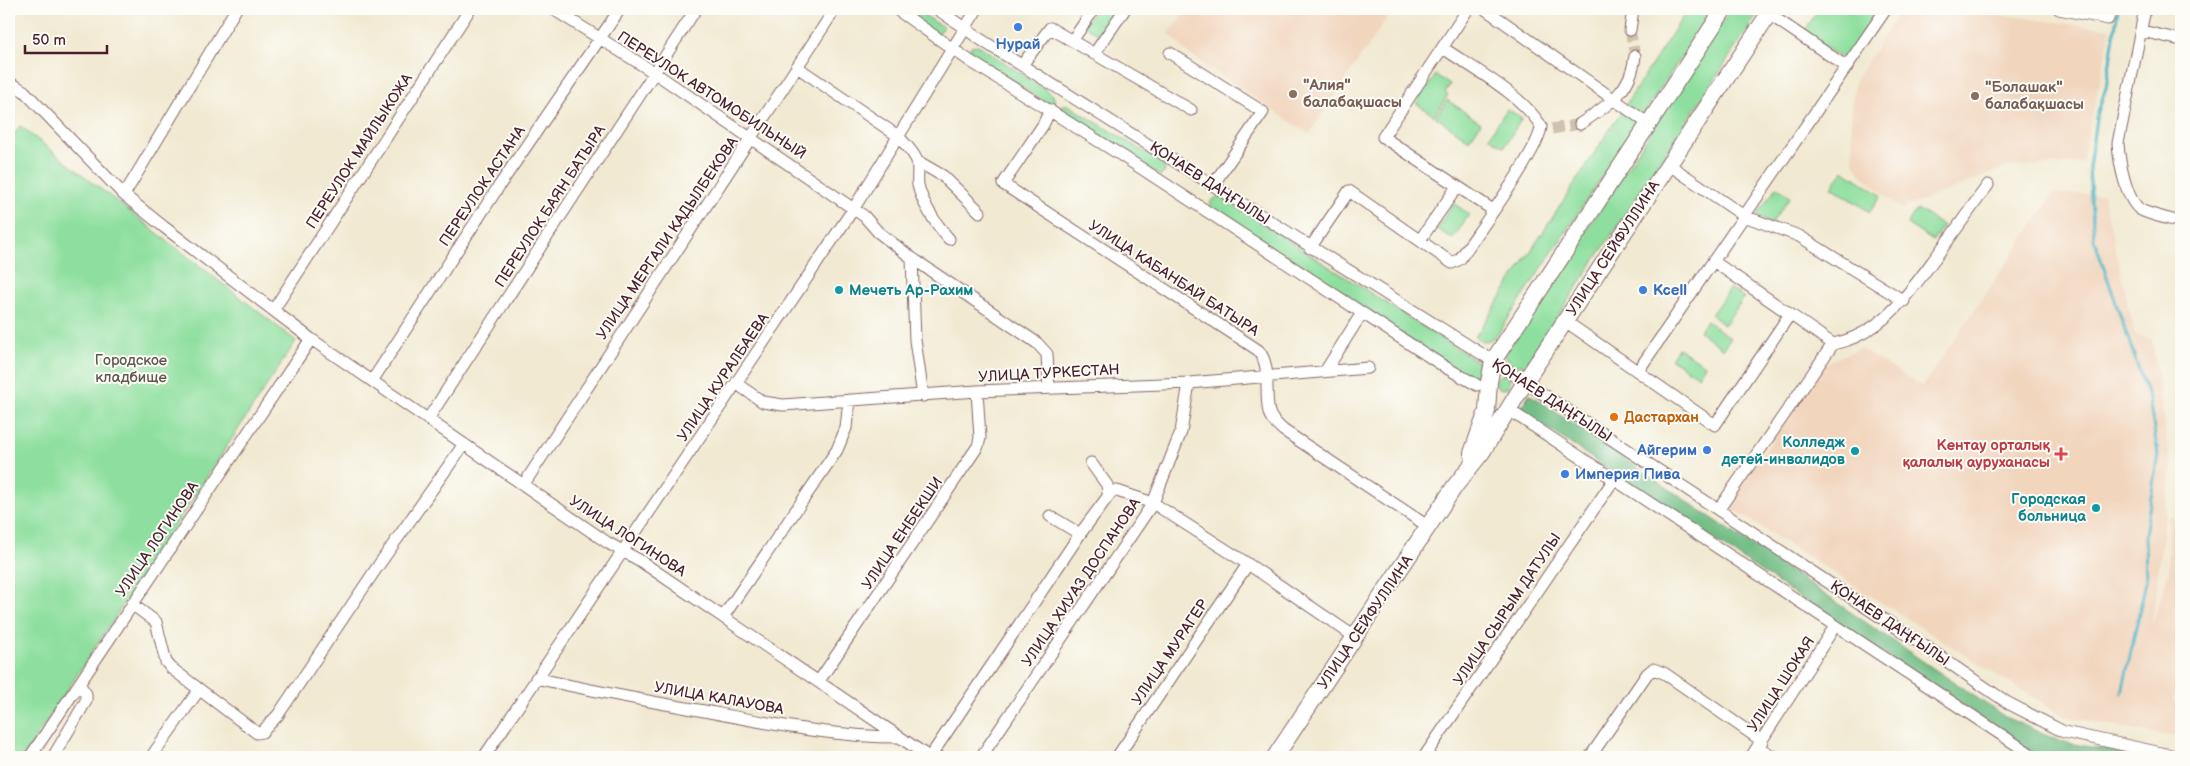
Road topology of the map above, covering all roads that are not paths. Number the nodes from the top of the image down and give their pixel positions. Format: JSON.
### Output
{"nodes":[{"id":1,"x":236,"y":9,"type":"edge"},
{"id":2,"x":470,"y":9,"type":"edge"},
{"id":3,"x":553,"y":9,"type":"edge"},
{"id":4,"x":620,"y":9,"type":"edge"},
{"id":5,"x":696,"y":9,"type":"edge"},
{"id":6,"x":834,"y":9,"type":"edge"},
{"id":7,"x":896,"y":9,"type":"edge"},
{"id":8,"x":937,"y":9,"type":"edge"},
{"id":9,"x":978,"y":9,"type":"edge"},
{"id":10,"x":1094,"y":9,"type":"edge"},
{"id":11,"x":1125,"y":9,"type":"edge"},
{"id":12,"x":1468,"y":9,"type":"edge"},
{"id":13,"x":1485,"y":9,"type":"edge"},
{"id":14,"x":1632,"y":9,"type":"edge"},
{"id":15,"x":1724,"y":9,"type":"edge"},
{"id":16,"x":1886,"y":9,"type":"edge"},
{"id":17,"x":2059,"y":9,"type":"edge"},
{"id":18,"x":2110,"y":9,"type":"edge"},
{"id":19,"x":2145,"y":9,"type":"edge"},
{"id":20,"x":1770,"y":11,"type":"edge"},
{"id":21,"x":965,"y":27,"type":"junction"},
{"id":22,"x":1630,"y":30,"type":"tunnel mouth"},
{"id":23,"x":2142,"y":31,"type":"junction"},
{"id":24,"x":600,"y":39,"type":"junction"},
{"id":25,"x":2181,"y":40,"type":"edge"},
{"id":26,"x":1072,"y":41,"type":"junction"},
{"id":27,"x":952,"y":48,"type":"junction"},
{"id":28,"x":1443,"y":48,"type":"junction"},
{"id":29,"x":1170,"y":53,"type":"dead end"},
{"id":30,"x":1094,"y":54,"type":"junction"},
{"id":31,"x":1635,"y":56,"type":"tunnel mouth"},
{"id":32,"x":1022,"y":65,"type":"junction"},
{"id":33,"x":797,"y":67,"type":"junction"},
{"id":34,"x":1847,"y":67,"type":"junction"},
{"id":35,"x":654,"y":73,"type":"junction"},
{"id":36,"x":9,"y":82,"type":"edge"},
{"id":37,"x":1615,"y":100,"type":"junction"},
{"id":38,"x":1050,"y":110,"type":"junction"},
{"id":39,"x":1191,"y":110,"type":"dead end"},
{"id":40,"x":1580,"y":124,"type":"tunnel mouth"},
{"id":41,"x":1649,"y":124,"type":"junction"},
{"id":42,"x":898,"y":136,"type":"junction"},
{"id":43,"x":752,"y":138,"type":"junction"},
{"id":44,"x":917,"y":161,"type":"junction"},
{"id":45,"x":1668,"y":164,"type":"junction"},
{"id":46,"x":1988,"y":185,"type":"dead end"},
{"id":47,"x":1213,"y":186,"type":"junction"},
{"id":48,"x":1457,"y":187,"type":"junction"},
{"id":49,"x":124,"y":194,"type":"junction"},
{"id":50,"x":854,"y":208,"type":"junction"},
{"id":51,"x":1493,"y":210,"type":"junction"},
{"id":52,"x":980,"y":212,"type":"dead end"},
{"id":53,"x":1744,"y":216,"type":"junction"},
{"id":54,"x":2181,"y":222,"type":"edge"},
{"id":55,"x":949,"y":239,"type":"dead end"},
{"id":56,"x":1420,"y":240,"type":"junction"},
{"id":57,"x":1310,"y":248,"type":"junction"},
{"id":58,"x":912,"y":258,"type":"junction"},
{"id":59,"x":1713,"y":261,"type":"junction"},
{"id":60,"x":1904,"y":301,"type":"junction"},
{"id":61,"x":274,"y":309,"type":"junction"},
{"id":62,"x":1362,"y":313,"type":"junction"},
{"id":63,"x":1790,"y":314,"type":"junction"},
{"id":64,"x":1565,"y":321,"type":"junction"},
{"id":65,"x":312,"y":339,"type":"junction"},
{"id":66,"x":1833,"y":344,"type":"junction"},
{"id":67,"x":1493,"y":361,"type":"junction"},
{"id":68,"x":1368,"y":368,"type":"dead end"},
{"id":69,"x":1326,"y":370,"type":"junction"},
{"id":70,"x":1638,"y":371,"type":"junction"},
{"id":71,"x":1266,"y":376,"type":"junction"},
{"id":72,"x":372,"y":381,"type":"junction"},
{"id":73,"x":1525,"y":382,"type":"junction"},
{"id":74,"x":1189,"y":383,"type":"junction"},
{"id":75,"x":737,"y":384,"type":"junction"},
{"id":76,"x":1048,"y":388,"type":"junction"},
{"id":77,"x":1482,"y":389,"type":"junction"},
{"id":78,"x":977,"y":392,"type":"junction"},
{"id":79,"x":923,"y":396,"type":"junction"},
{"id":80,"x":849,"y":400,"type":"junction"},
{"id":81,"x":1509,"y":410,"type":"junction"},
{"id":82,"x":428,"y":419,"type":"junction"},
{"id":83,"x":464,"y":444,"type":"junction"},
{"id":84,"x":1091,"y":463,"type":"dead end"},
{"id":85,"x":1615,"y":478,"type":"junction"},
{"id":86,"x":524,"y":484,"type":"junction"},
{"id":87,"x":1455,"y":486,"type":"junction"},
{"id":88,"x":1108,"y":493,"type":"junction"},
{"id":89,"x":1153,"y":503,"type":"junction"},
{"id":90,"x":1719,"y":509,"type":"junction"},
{"id":91,"x":1050,"y":516,"type":"dead end"},
{"id":92,"x":1429,"y":527,"type":"junction"},
{"id":93,"x":1080,"y":534,"type":"junction"},
{"id":94,"x":621,"y":552,"type":"junction"},
{"id":95,"x":1248,"y":564,"type":"junction"},
{"id":96,"x":132,"y":604,"type":"junction"},
{"id":97,"x":723,"y":617,"type":"junction"},
{"id":98,"x":1835,"y":626,"type":"junction"},
{"id":99,"x":1355,"y":637,"type":"junction"},
{"id":100,"x":536,"y":678,"type":"junction"},
{"id":101,"x":819,"y":681,"type":"junction"},
{"id":102,"x":79,"y":684,"type":"junction"},
{"id":103,"x":200,"y":690,"type":"junction"},
{"id":104,"x":899,"y":737,"type":"junction"},
{"id":105,"x":1760,"y":744,"type":"junction"},
{"id":106,"x":30,"y":757,"type":"edge"},
{"id":107,"x":53,"y":757,"type":"edge"},
{"id":108,"x":151,"y":757,"type":"edge"},
{"id":109,"x":484,"y":757,"type":"edge"},
{"id":110,"x":930,"y":757,"type":"edge"},
{"id":111,"x":981,"y":757,"type":"edge"},
{"id":112,"x":1117,"y":757,"type":"edge"},
{"id":113,"x":1275,"y":757,"type":"edge"},
{"id":114,"x":1424,"y":757,"type":"edge"},
{"id":115,"x":1590,"y":757,"type":"edge"},
{"id":116,"x":1751,"y":757,"type":"edge"},
{"id":117,"x":1774,"y":757,"type":"edge"},
{"id":118,"x":2034,"y":757,"type":"edge"},
{"id":119,"x":2180,"y":757,"type":"edge"}],
"edges":[{"from":1,"to":49,"type":"street"},
{"from":2,"to":61,"type":"street","name":"ПЕРЕУЛОК МАЙЛЫКОЖА"},
{"from":3,"to":24,"type":"street","name":"ПЕРЕУЛОК АВТОМОБИЛЬНЫЙ"},
{"from":4,"to":24,"type":"street","name":"ПЕРЕУЛОК АСТАНА"},
{"from":5,"to":35,"type":"street","name":"ПЕРЕУЛОК БАЯН БАТЫРА"},
{"from":6,"to":33,"type":"street","name":"УЛИЦА МЕРГАЛИ КАДЫЛБЕКОВА"},
{"from":7,"to":27,"type":"street","name":"ҚОНАЕВ ДАҢҒЫЛЫ"},
{"from":8,"to":21,"type":"street","name":"ҚОНАЕВ ДАҢҒЫЛЫ"},
{"from":9,"to":21,"type":"street","name":"УЛИЦА КУРАЛБАЕВА"},
{"from":10,"to":26,"type":"street"},
{"from":11,"to":30,"type":"street"},
{"from":12,"to":28,"type":"street"},
{"from":13,"to":37,"type":"street"},
{"from":14,"to":22,"type":"street"},
{"from":15,"to":41,"type":"main road","name":"УЛИЦА СЕЙФУЛЛИНА"},
{"from":16,"to":34,"type":"street"},
{"from":17,"to":18,"type":"street"},
{"from":19,"to":23,"type":"street"},
{"from":20,"to":34,"type":"street"},
{"from":20,"to":45,"type":"main road","name":"УЛИЦА СЕЙФУЛЛИНА"},
{"from":21,"to":27,"type":"street","name":"УЛИЦА КУРАЛБАЕВА"},
{"from":21,"to":32,"type":"street","name":"ҚОНАЕВ ДАҢҒЫЛЫ"},
{"from":23,"to":25,"type":"street"},
{"from":23,"to":54,"type":"street"},
{"from":24,"to":35,"type":"street","name":"ПЕРЕУЛОК АВТОМОБИЛЬНЫЙ"},
{"from":24,"to":72,"type":"street","name":"ПЕРЕУЛОК АСТАНА"},
{"from":26,"to":30,"type":"street"},
{"from":26,"to":32,"type":"street"},
{"from":27,"to":38,"type":"street","name":"ҚОНАЕВ ДАҢҒЫЛЫ"},
{"from":27,"to":42,"type":"street","name":"УЛИЦА КУРАЛБАЕВА"},
{"from":28,"to":48,"type":"street"},
{"from":28,"to":51,"type":"street"},
{"from":29,"to":47,"type":"street"},
{"from":30,"to":39,"type":"street"},
{"from":31,"to":37,"type":"street"},
{"from":32,"to":47,"type":"street","name":"ҚОНАЕВ ДАҢҒЫЛЫ"},
{"from":33,"to":42,"type":"street"},
{"from":33,"to":43,"type":"street","name":"УЛИЦА МЕРГАЛИ КАДЫЛБЕКОВА"},
{"from":34,"to":53,"type":"street"},
{"from":35,"to":43,"type":"street","name":"ПЕРЕУЛОК АВТОМОБИЛЬНЫЙ"},
{"from":35,"to":82,"type":"street","name":"ПЕРЕУЛОК БАЯН БАТЫРА"},
{"from":36,"to":49,"type":"street","name":"УЛИЦА ЛОГИНОВА"},
{"from":37,"to":40,"type":"street"},
{"from":37,"to":41,"type":"street"},
{"from":38,"to":62,"type":"street","name":"ҚОНАЕВ ДАҢҒЫЛЫ"},
{"from":38,"to":71,"type":"street","name":"УЛИЦА КАБАНБАЙ БАТЫРА"},
{"from":41,"to":67,"type":"main road","name":"УЛИЦА СЕЙФУЛЛИНА"},
{"from":42,"to":44,"type":"street"},
{"from":42,"to":50,"type":"street","name":"УЛИЦА КУРАЛБАЕВА"},
{"from":43,"to":50,"type":"street","name":"ПЕРЕУЛОК АВТОМОБИЛЬНЫЙ"},
{"from":43,"to":86,"type":"street","name":"УЛИЦА МЕРГАЛИ КАДЫЛБЕКОВА"},
{"from":44,"to":52,"type":"street"},
{"from":44,"to":55,"type":"street"},
{"from":45,"to":53,"type":"street"},
{"from":45,"to":64,"type":"main road","name":"УЛИЦА СЕЙФУЛЛИНА"},
{"from":46,"to":60,"type":"street"},
{"from":47,"to":57,"type":"street","name":"ҚОНАЕВ ДАҢҒЫЛЫ"},
{"from":48,"to":51,"type":"street"},
{"from":48,"to":56,"type":"street"},
{"from":49,"to":61,"type":"street","name":"УЛИЦА ЛОГИНОВА"},
{"from":50,"to":58,"type":"street","name":"ПЕРЕУЛОК АВТОМОБИЛЬНЫЙ"},
{"from":50,"to":75,"type":"street","name":"УЛИЦА КУРАЛБАЕВА"},
{"from":51,"to":56,"type":"street"},
{"from":53,"to":59,"type":"street"},
{"from":53,"to":60,"type":"street"},
{"from":56,"to":57,"type":"street"},
{"from":57,"to":67,"type":"street","name":"ҚОНАЕВ ДАҢҒЫЛЫ"},
{"from":58,"to":76,"type":"street","name":"ПЕРЕУЛОК АВТОМОБИЛЬНЫЙ"},
{"from":58,"to":79,"type":"street"},
{"from":59,"to":63,"type":"street"},
{"from":59,"to":70,"type":"street"},
{"from":60,"to":66,"type":"street"},
{"from":61,"to":65,"type":"street","name":"УЛИЦА ЛОГИНОВА"},
{"from":62,"to":69,"type":"street"},
{"from":62,"to":77,"type":"street","name":"ҚОНАЕВ ДАҢҒЫЛЫ"},
{"from":63,"to":66,"type":"street"},
{"from":63,"to":70,"type":"street"},
{"from":64,"to":70,"type":"street"},
{"from":64,"to":73,"type":"main road","name":"УЛИЦА СЕЙФУЛЛИНА"},
{"from":65,"to":72,"type":"street","name":"УЛИЦА ЛОГИНОВА"},
{"from":65,"to":96,"type":"street","name":"УЛИЦА ЛОГИНОВА"},
{"from":66,"to":90,"type":"street"},
{"from":67,"to":73,"type":"street","name":"ҚОНАЕВ ДАҢҒЫЛЫ"},
{"from":67,"to":77,"type":"main road","name":"УЛИЦА СЕЙФУЛЛИНА"},
{"from":68,"to":69,"type":"street","name":"УЛИЦА ТУРКЕСТАН"},
{"from":69,"to":71,"type":"street","name":"УЛИЦА ТУРКЕСТАН"},
{"from":71,"to":74,"type":"street","name":"УЛИЦА ТУРКЕСТАН"},
{"from":71,"to":92,"type":"street","name":"УЛИЦА КАБАНБАЙ БАТЫРА"},
{"from":72,"to":82,"type":"street","name":"УЛИЦА ЛОГИНОВА"},
{"from":73,"to":81,"type":"main road","name":"УЛИЦА СЕЙФУЛЛИНА"},
{"from":73,"to":90,"type":"street","name":"ҚОНАЕВ ДАҢҒЫЛЫ"},
{"from":74,"to":76,"type":"street","name":"УЛИЦА ТУРКЕСТАН"},
{"from":74,"to":89,"type":"street","name":"УЛИЦА ХИУАЗ ДОСПАНОВА"},
{"from":75,"to":80,"type":"street","name":"УЛИЦА ТУРКЕСТАН"},
{"from":75,"to":94,"type":"street","name":"УЛИЦА КУРАЛБАЕВА"},
{"from":76,"to":78,"type":"street","name":"УЛИЦА ТУРКЕСТАН"},
{"from":77,"to":81,"type":"main road","name":"ҚОНАЕВ ДАҢҒЫЛЫ"},
{"from":77,"to":87,"type":"main road","name":"УЛИЦА СЕЙФУЛЛИНА"},
{"from":78,"to":79,"type":"street","name":"УЛИЦА ТУРКЕСТАН"},
{"from":78,"to":101,"type":"street","name":"УЛИЦА ЕНБЕКШИ"},
{"from":79,"to":80,"type":"street","name":"УЛИЦА ТУРКЕСТАН"},
{"from":80,"to":97,"type":"street"},
{"from":81,"to":85,"type":"street","name":"ҚОНАЕВ ДАҢҒЫЛЫ"},
{"from":81,"to":87,"type":"main road","name":"УЛИЦА СЕЙФУЛЛИНА"},
{"from":82,"to":83,"type":"street","name":"УЛИЦА ЛОГИНОВА"},
{"from":83,"to":86,"type":"street","name":"УЛИЦА ЛОГИНОВА"},
{"from":83,"to":103,"type":"street"},
{"from":84,"to":88,"type":"street"},
{"from":85,"to":98,"type":"street","name":"ҚОНАЕВ ДАҢҒЫЛЫ"},
{"from":85,"to":114,"type":"street","name":"УЛИЦА СЫРЫМ ДАТУЛЫ"},
{"from":86,"to":94,"type":"street","name":"УЛИЦА ЛОГИНОВА"},
{"from":87,"to":92,"type":"main road","name":"УЛИЦА СЕЙФУЛЛИНА"},
{"from":88,"to":89,"type":"street"},
{"from":88,"to":93,"type":"street"},
{"from":89,"to":95,"type":"street"},
{"from":89,"to":111,"type":"street","name":"УЛИЦА ХИУАЗ ДОСПАНОВА"},
{"from":90,"to":119,"type":"street","name":"ҚОНАЕВ ДАҢҒЫЛЫ"},
{"from":91,"to":93,"type":"street"},
{"from":92,"to":99,"type":"main road","name":"УЛИЦА СЕЙФУЛЛИНА"},
{"from":93,"to":110,"type":"street"},
{"from":94,"to":97,"type":"street","name":"УЛИЦА ЛОГИНОВА"},
{"from":94,"to":100,"type":"street","name":"УЛИЦА КУРАЛБАЕВА"},
{"from":95,"to":99,"type":"street"},
{"from":95,"to":112,"type":"street","name":"УЛИЦА МУРАГЕР"},
{"from":96,"to":102,"type":"street","name":"УЛИЦА ЛОГИНОВА"},
{"from":96,"to":103,"type":"street"},
{"from":97,"to":101,"type":"street","name":"УЛИЦА ЛОГИНОВА"},
{"from":98,"to":105,"type":"street","name":"УЛИЦА ШОКАЯ"},
{"from":98,"to":118,"type":"street","name":"ҚОНАЕВ ДАҢҒЫЛЫ"},
{"from":99,"to":113,"type":"main road","name":"УЛИЦА СЕЙФУЛЛИНА"},
{"from":100,"to":104,"type":"street","name":"УЛИЦА КАЛАУОВА"},
{"from":100,"to":109,"type":"street","name":"УЛИЦА КУРАЛБАЕВА"},
{"from":101,"to":104,"type":"street","name":"УЛИЦА ЛОГИНОВА"},
{"from":102,"to":106,"type":"street","name":"УЛИЦА ЛОГИНОВА"},
{"from":102,"to":107,"type":"street"},
{"from":103,"to":108,"type":"street"},
{"from":104,"to":110,"type":"street","name":"УЛИЦА ЛОГИНОВА"},
{"from":105,"to":115,"type":"street"},
{"from":105,"to":116,"type":"street","name":"УЛИЦА ШОКАЯ"},
{"from":105,"to":117,"type":"street"}]}
